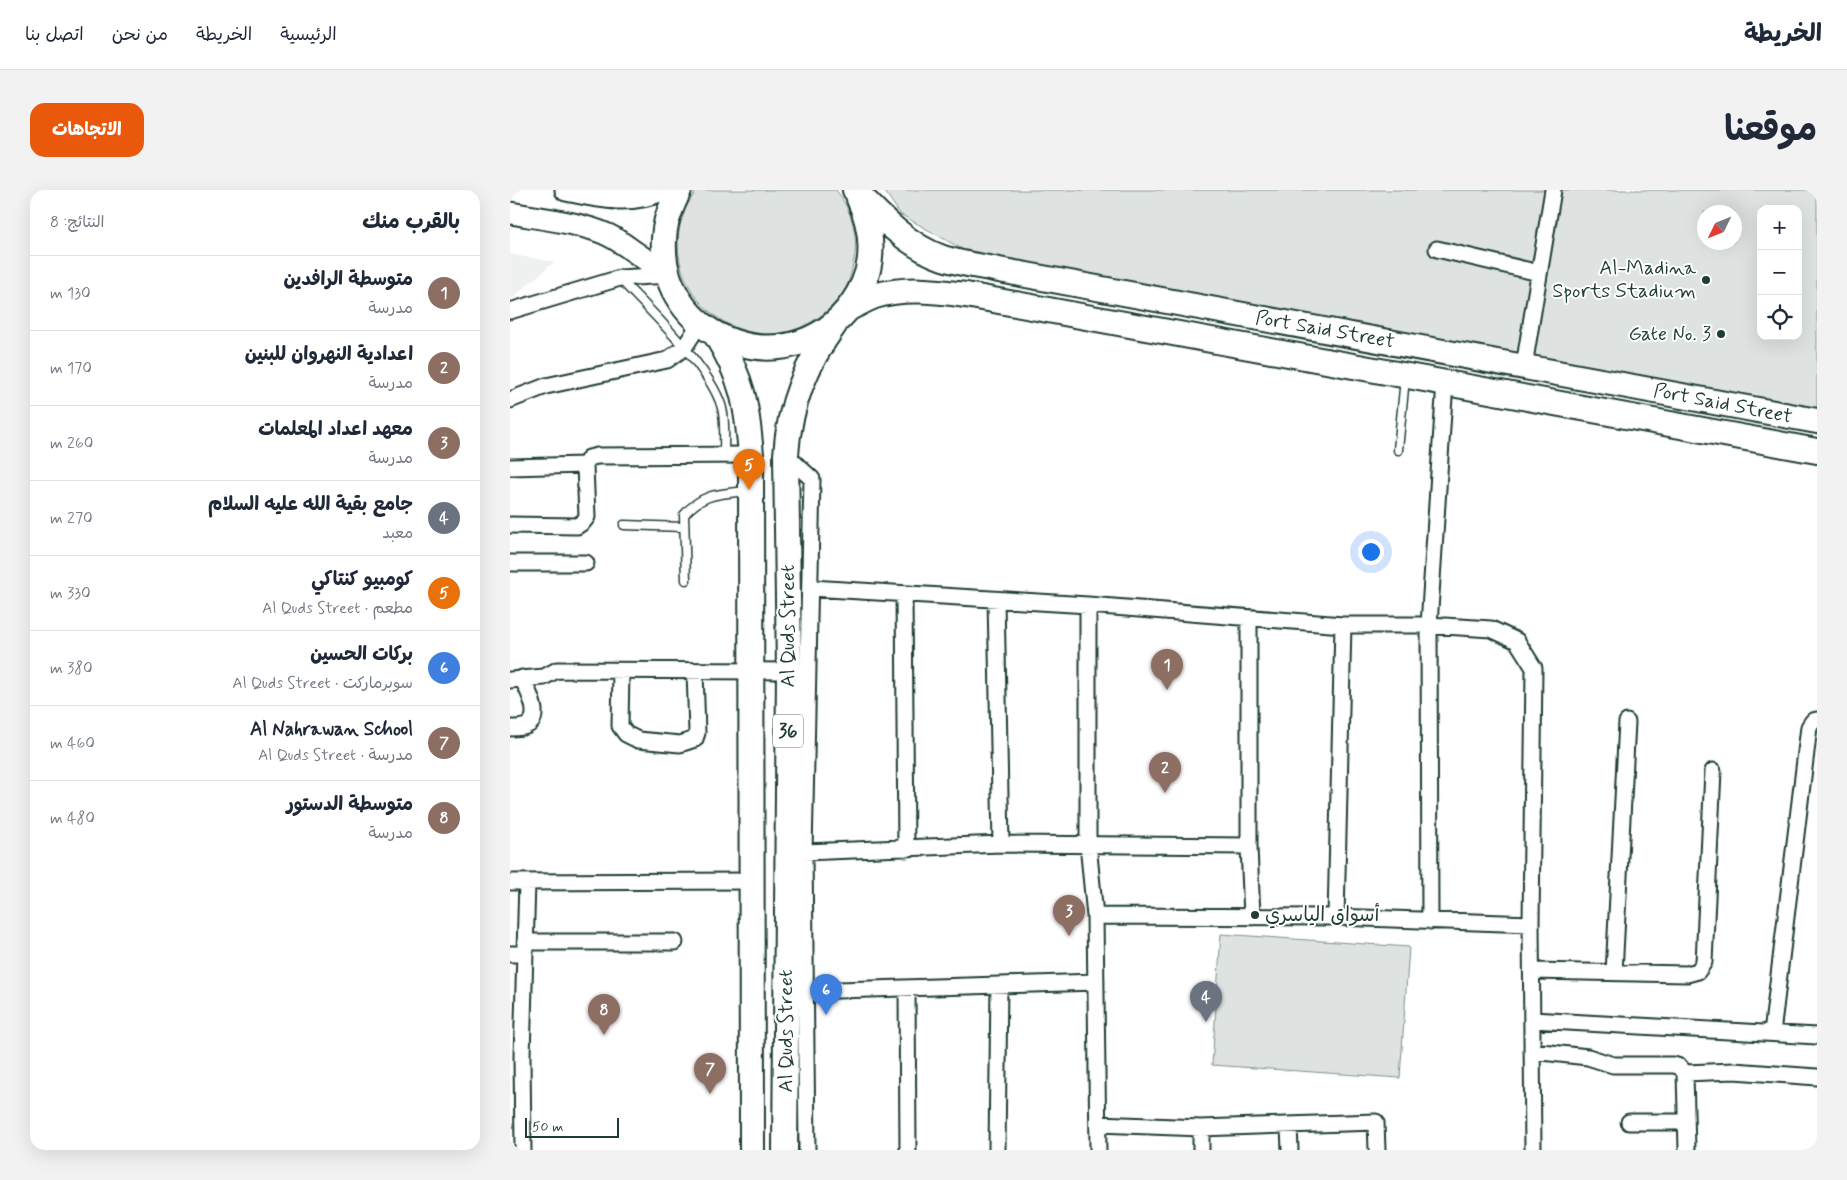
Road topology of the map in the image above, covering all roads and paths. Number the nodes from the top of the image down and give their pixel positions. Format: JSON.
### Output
{"nodes":[{"id":1,"x":566,"y":190,"type":"edge"},
{"id":2,"x":662,"y":190,"type":"edge"},
{"id":3,"x":679,"y":190,"type":"edge"},
{"id":4,"x":855,"y":190,"type":"edge"},
{"id":5,"x":1553,"y":190,"type":"edge"},
{"id":6,"x":510,"y":213,"type":"edge"},
{"id":7,"x":1437,"y":249,"type":"dead end"},
{"id":8,"x":668,"y":272,"type":"junction"},
{"id":9,"x":1539,"y":273,"type":"junction"},
{"id":10,"x":620,"y":278,"type":"junction"},
{"id":11,"x":510,"y":310,"type":"edge"},
{"id":12,"x":843,"y":316,"type":"junction"},
{"id":13,"x":708,"y":329,"type":"junction"},
{"id":14,"x":1369,"y":338,"type":"junction"},
{"id":15,"x":684,"y":348,"type":"junction"},
{"id":16,"x":1524,"y":366,"type":"junction"},
{"id":17,"x":1362,"y":368,"type":"junction"},
{"id":18,"x":1405,"y":376,"type":"junction"},
{"id":19,"x":1445,"y":382,"type":"junction"},
{"id":20,"x":510,"y":400,"type":"edge"},
{"id":21,"x":1817,"y":421,"type":"edge"},
{"id":22,"x":1398,"y":450,"type":"dead end"},
{"id":23,"x":1817,"y":451,"type":"edge"},
{"id":24,"x":724,"y":455,"type":"junction"},
{"id":25,"x":751,"y":455,"type":"junction"},
{"id":26,"x":786,"y":455,"type":"junction"},
{"id":27,"x":585,"y":465,"type":"junction"},
{"id":28,"x":510,"y":468,"type":"edge"},
{"id":29,"x":751,"y":491,"type":"junction"},
{"id":30,"x":510,"y":525,"type":"edge"},
{"id":31,"x":624,"y":525,"type":"dead end"},
{"id":32,"x":684,"y":527,"type":"junction"},
{"id":33,"x":510,"y":563,"type":"edge"},
{"id":34,"x":586,"y":563,"type":"dead end"},
{"id":35,"x":686,"y":580,"type":"dead end"},
{"id":36,"x":811,"y":588,"type":"junction"},
{"id":37,"x":904,"y":594,"type":"junction"},
{"id":38,"x":996,"y":600,"type":"junction"},
{"id":39,"x":1088,"y":605,"type":"junction"},
{"id":40,"x":1249,"y":618,"type":"junction"},
{"id":41,"x":1343,"y":625,"type":"junction"},
{"id":42,"x":1429,"y":625,"type":"junction"},
{"id":43,"x":621,"y":671,"type":"junction"},
{"id":44,"x":695,"y":671,"type":"junction"},
{"id":45,"x":789,"y":671,"type":"junction"},
{"id":46,"x":752,"y":672,"type":"junction"},
{"id":47,"x":516,"y":678,"type":"edge"},
{"id":48,"x":1817,"y":720,"type":"edge"},
{"id":49,"x":1626,"y":722,"type":"dead end"},
{"id":50,"x":510,"y":728,"type":"edge"},
{"id":51,"x":1713,"y":771,"type":"dead end"},
{"id":52,"x":1001,"y":844,"type":"junction"},
{"id":53,"x":1088,"y":844,"type":"junction"},
{"id":54,"x":1249,"y":846,"type":"junction"},
{"id":55,"x":906,"y":849,"type":"junction"},
{"id":56,"x":804,"y":852,"type":"junction"},
{"id":57,"x":752,"y":881,"type":"junction"},
{"id":58,"x":510,"y":882,"type":"edge"},
{"id":59,"x":527,"y":882,"type":"junction"},
{"id":60,"x":1095,"y":916,"type":"junction"},
{"id":61,"x":1252,"y":917,"type":"junction"},
{"id":62,"x":1336,"y":917,"type":"junction"},
{"id":63,"x":1430,"y":921,"type":"junction"},
{"id":64,"x":1532,"y":924,"type":"junction"},
{"id":65,"x":675,"y":942,"type":"dead end"},
{"id":66,"x":520,"y":950,"type":"edge"},
{"id":67,"x":1532,"y":971,"type":"junction"},
{"id":68,"x":1614,"y":973,"type":"junction"},
{"id":69,"x":1096,"y":982,"type":"junction"},
{"id":70,"x":999,"y":985,"type":"junction"},
{"id":71,"x":907,"y":988,"type":"junction"},
{"id":72,"x":806,"y":991,"type":"junction"},
{"id":73,"x":1532,"y":1020,"type":"junction"},
{"id":74,"x":1772,"y":1033,"type":"junction"},
{"id":75,"x":1817,"y":1036,"type":"edge"},
{"id":76,"x":1532,"y":1051,"type":"junction"},
{"id":77,"x":516,"y":1056,"type":"edge"},
{"id":78,"x":753,"y":1070,"type":"junction"},
{"id":79,"x":786,"y":1072,"type":"junction"},
{"id":80,"x":1685,"y":1073,"type":"junction"},
{"id":81,"x":1817,"y":1077,"type":"edge"},
{"id":82,"x":1629,"y":1122,"type":"dead end"},
{"id":83,"x":1686,"y":1122,"type":"junction"},
{"id":84,"x":1098,"y":1124,"type":"junction"},
{"id":85,"x":1289,"y":1126,"type":"junction"},
{"id":86,"x":1201,"y":1128,"type":"junction"},
{"id":87,"x":523,"y":1150,"type":"edge"},
{"id":88,"x":752,"y":1150,"type":"edge"},
{"id":89,"x":785,"y":1150,"type":"edge"},
{"id":90,"x":807,"y":1150,"type":"edge"},
{"id":91,"x":908,"y":1150,"type":"edge"},
{"id":92,"x":998,"y":1150,"type":"edge"},
{"id":93,"x":1098,"y":1150,"type":"edge"},
{"id":94,"x":1200,"y":1150,"type":"edge"},
{"id":95,"x":1290,"y":1150,"type":"edge"},
{"id":96,"x":1377,"y":1150,"type":"edge"},
{"id":97,"x":1533,"y":1150,"type":"edge"},
{"id":98,"x":1687,"y":1150,"type":"edge"}],
"edges":[{"from":1,"to":2,"type":"street"},
{"from":3,"to":8,"type":"main road"},
{"from":4,"to":12,"type":"main road","name":"Al Quds Street"},
{"from":4,"to":14,"type":"main road","name":"Port Said Street"},
{"from":5,"to":9,"type":"street"},
{"from":6,"to":8,"type":"street"},
{"from":7,"to":9,"type":"street"},
{"from":8,"to":10,"type":"street"},
{"from":8,"to":13,"type":"main road"},
{"from":9,"to":16,"type":"street"},
{"from":10,"to":11,"type":"street"},
{"from":10,"to":15,"type":"lane"},
{"from":12,"to":13,"type":"main road","name":"Port Said Street"},
{"from":12,"to":17,"type":"main road","name":"Port Said Street"},
{"from":12,"to":26,"type":"main road","name":"Al Quds Street","number":"36"},
{"from":13,"to":15,"type":"street"},
{"from":13,"to":25,"type":"main road","name":"Al Quds Street","number":"36"},
{"from":14,"to":16,"type":"main road","name":"Port Said Street"},
{"from":14,"to":17,"type":"main road"},
{"from":15,"to":20,"type":"street"},
{"from":15,"to":24,"type":"lane"},
{"from":16,"to":21,"type":"main road","name":"Port Said Street"},
{"from":17,"to":18,"type":"main road","name":"Port Said Street"},
{"from":18,"to":19,"type":"main road","name":"Port Said Street"},
{"from":18,"to":22,"type":"lane"},
{"from":19,"to":23,"type":"main road","name":"Port Said Street"},
{"from":19,"to":42,"type":"street"},
{"from":24,"to":25,"type":"street"},
{"from":24,"to":27,"type":"street"},
{"from":25,"to":29,"type":"main road","name":"Al Quds Street","number":"36"},
{"from":26,"to":36,"type":"street"},
{"from":26,"to":45,"type":"main road","name":"Al Quds Street","number":"36"},
{"from":27,"to":28,"type":"street"},
{"from":27,"to":30,"type":"street"},
{"from":29,"to":32,"type":"lane"},
{"from":29,"to":46,"type":"main road","name":"Al Quds Street","number":"36"},
{"from":31,"to":32,"type":"lane"},
{"from":32,"to":35,"type":"lane"},
{"from":33,"to":34,"type":"street"},
{"from":36,"to":37,"type":"street"},
{"from":36,"to":56,"type":"street"},
{"from":37,"to":38,"type":"street"},
{"from":37,"to":55,"type":"street"},
{"from":38,"to":39,"type":"street"},
{"from":38,"to":52,"type":"street"},
{"from":39,"to":40,"type":"street"},
{"from":39,"to":53,"type":"street"},
{"from":40,"to":41,"type":"street"},
{"from":40,"to":54,"type":"street"},
{"from":41,"to":42,"type":"street"},
{"from":41,"to":62,"type":"street"},
{"from":42,"to":63,"type":"street"},
{"from":42,"to":64,"type":"street"},
{"from":43,"to":44,"type":"street"},
{"from":43,"to":44,"type":"street"},
{"from":43,"to":47,"type":"street"},
{"from":44,"to":46,"type":"street"},
{"from":45,"to":46,"type":"street"},
{"from":45,"to":79,"type":"main road","name":"Al Quds Street","number":"36"},
{"from":46,"to":57,"type":"main road","name":"Al Quds Street","number":"36"},
{"from":47,"to":50,"type":"street"},
{"from":48,"to":74,"type":"street"},
{"from":49,"to":68,"type":"street"},
{"from":51,"to":68,"type":"street"},
{"from":52,"to":53,"type":"street"},
{"from":52,"to":55,"type":"street"},
{"from":53,"to":54,"type":"street"},
{"from":53,"to":60,"type":"street"},
{"from":54,"to":61,"type":"street"},
{"from":55,"to":56,"type":"street"},
{"from":56,"to":72,"type":"street"},
{"from":57,"to":59,"type":"street"},
{"from":57,"to":78,"type":"main road","name":"Al Quds Street","number":"36"},
{"from":58,"to":59,"type":"street"},
{"from":59,"to":66,"type":"street"},
{"from":60,"to":61,"type":"street"},
{"from":60,"to":69,"type":"street"},
{"from":61,"to":62,"type":"street"},
{"from":62,"to":63,"type":"street"},
{"from":63,"to":64,"type":"street"},
{"from":64,"to":67,"type":"street"},
{"from":65,"to":66,"type":"street"},
{"from":66,"to":77,"type":"street"},
{"from":67,"to":68,"type":"street"},
{"from":67,"to":73,"type":"street"},
{"from":69,"to":70,"type":"street"},
{"from":69,"to":84,"type":"street"},
{"from":70,"to":71,"type":"street"},
{"from":70,"to":92,"type":"street"},
{"from":71,"to":72,"type":"street"},
{"from":71,"to":91,"type":"street"},
{"from":72,"to":90,"type":"street"},
{"from":73,"to":74,"type":"street"},
{"from":73,"to":76,"type":"street"},
{"from":74,"to":75,"type":"street"},
{"from":76,"to":80,"type":"street"},
{"from":76,"to":97,"type":"street"},
{"from":77,"to":87,"type":"street"},
{"from":78,"to":79,"type":"main road"},
{"from":78,"to":88,"type":"main road","name":"Al Quds Street","number":"36"},
{"from":79,"to":89,"type":"main road","name":"Al Quds Street","number":"36"},
{"from":80,"to":81,"type":"street"},
{"from":80,"to":83,"type":"street"},
{"from":82,"to":83,"type":"street"},
{"from":83,"to":98,"type":"street"},
{"from":84,"to":86,"type":"street"},
{"from":84,"to":93,"type":"street"},
{"from":85,"to":86,"type":"street"},
{"from":85,"to":95,"type":"street"},
{"from":85,"to":96,"type":"street"},
{"from":86,"to":94,"type":"street"}]}
